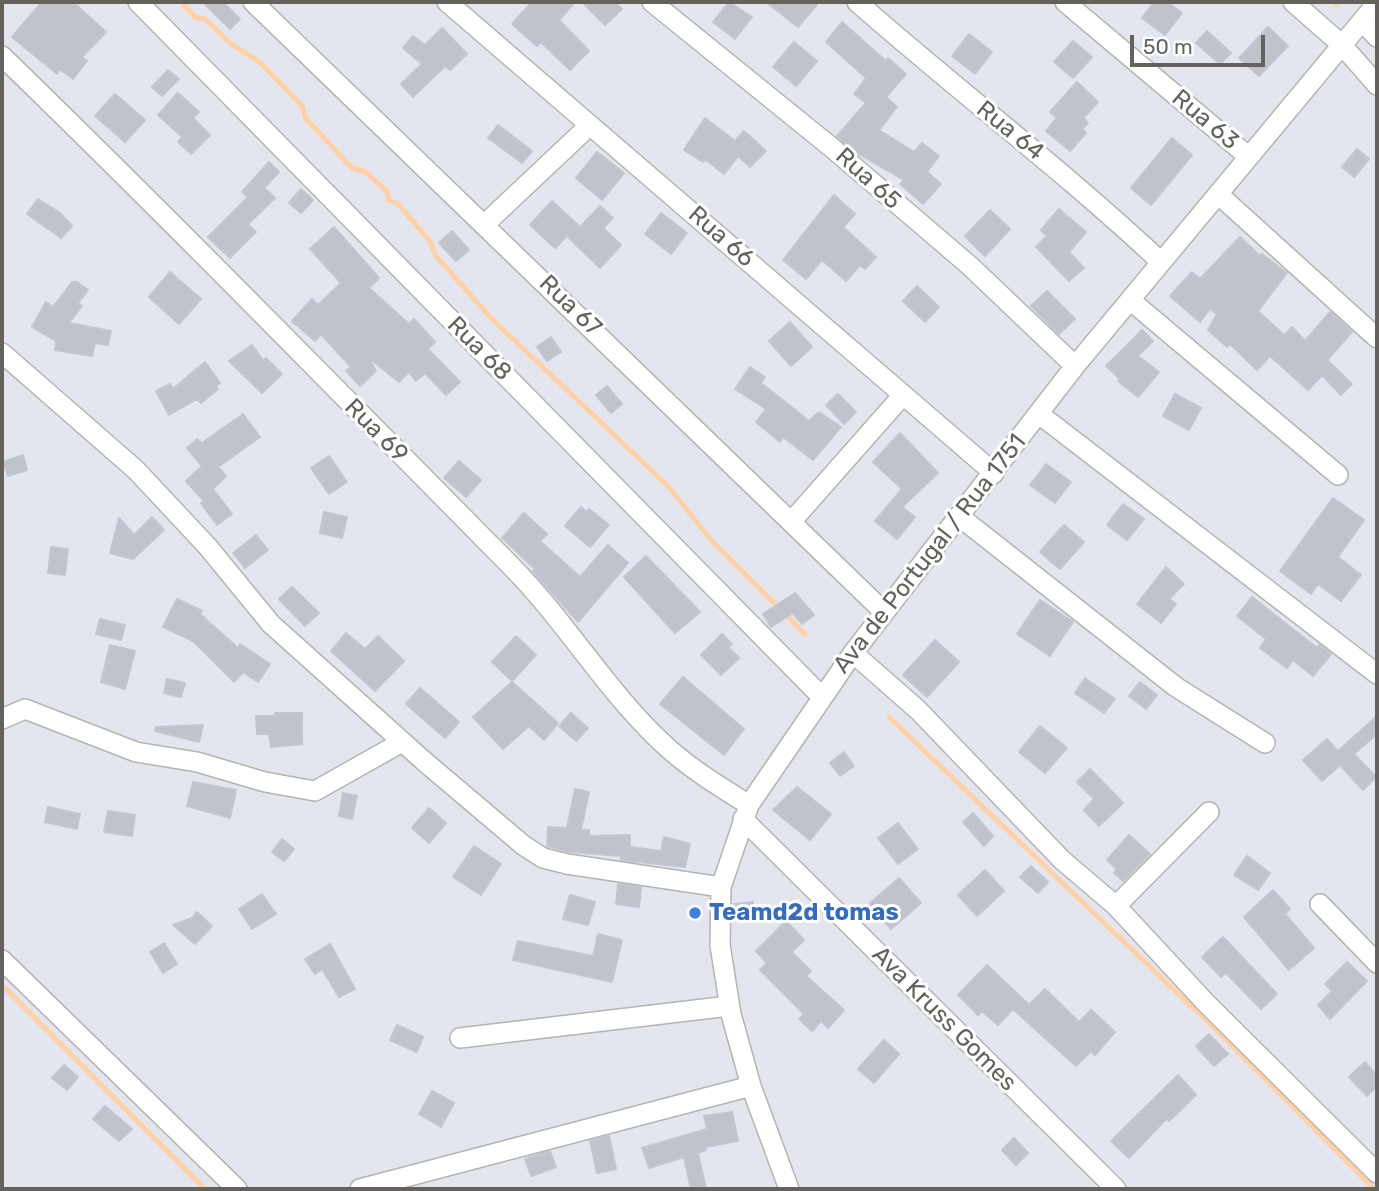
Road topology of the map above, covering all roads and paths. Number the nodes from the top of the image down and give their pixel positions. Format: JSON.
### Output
{"nodes":[{"id":1,"x":138,"y":2,"type":"edge"},
{"id":2,"x":253,"y":2,"type":"edge"},
{"id":3,"x":447,"y":2,"type":"edge"},
{"id":4,"x":652,"y":2,"type":"edge"},
{"id":5,"x":857,"y":2,"type":"edge"},
{"id":6,"x":1065,"y":2,"type":"edge"},
{"id":7,"x":1293,"y":2,"type":"edge"},
{"id":8,"x":1377,"y":3,"type":"edge"},
{"id":9,"x":1362,"y":21,"type":"junction"},
{"id":10,"x":1377,"y":37,"type":"edge"},
{"id":11,"x":1341,"y":44,"type":"junction"},
{"id":12,"x":2,"y":56,"type":"edge"},
{"id":13,"x":1377,"y":85,"type":"edge"},
{"id":14,"x":590,"y":125,"type":"junction"},
{"id":15,"x":1249,"y":157,"type":"junction"},
{"id":16,"x":1218,"y":194,"type":"junction"},
{"id":17,"x":485,"y":224,"type":"junction"},
{"id":18,"x":1161,"y":262,"type":"junction"},
{"id":19,"x":1130,"y":300,"type":"junction"},
{"id":20,"x":1377,"y":338,"type":"edge"},
{"id":21,"x":2,"y":353,"type":"edge"},
{"id":22,"x":1075,"y":366,"type":"junction"},
{"id":23,"x":904,"y":395,"type":"junction"},
{"id":24,"x":1039,"y":414,"type":"junction"},
{"id":25,"x":994,"y":473,"type":"junction"},
{"id":26,"x":1338,"y":475,"type":"dead end"},
{"id":27,"x":960,"y":517,"type":"junction"},
{"id":28,"x":791,"y":522,"type":"junction"},
{"id":29,"x":884,"y":612,"type":"junction"},
{"id":30,"x":853,"y":653,"type":"junction"},
{"id":31,"x":1374,"y":663,"type":"edge"},
{"id":32,"x":821,"y":696,"type":"junction"},
{"id":33,"x":2,"y":719,"type":"edge"},
{"id":34,"x":402,"y":742,"type":"junction"},
{"id":35,"x":1265,"y":743,"type":"dead end"},
{"id":36,"x":746,"y":812,"type":"junction"},
{"id":37,"x":1209,"y":813,"type":"dead end"},
{"id":38,"x":721,"y":887,"type":"junction"},
{"id":39,"x":1320,"y":904,"type":"dead end"},
{"id":40,"x":1116,"y":906,"type":"junction"},
{"id":41,"x":2,"y":960,"type":"edge"},
{"id":42,"x":1377,"y":963,"type":"edge"},
{"id":43,"x":729,"y":1006,"type":"junction"},
{"id":44,"x":460,"y":1038,"type":"dead end"},
{"id":45,"x":751,"y":1086,"type":"junction"},
{"id":46,"x":1377,"y":1173,"type":"edge"},
{"id":47,"x":237,"y":1189,"type":"edge"},
{"id":48,"x":360,"y":1189,"type":"edge"},
{"id":49,"x":789,"y":1189,"type":"edge"},
{"id":50,"x":1116,"y":1189,"type":"edge"}],
"edges":[{"from":1,"to":32,"type":"street","name":"Rua 68"},
{"from":2,"to":17,"type":"street","name":"Rua 67"},
{"from":3,"to":14,"type":"street","name":"Rua 66"},
{"from":4,"to":22,"type":"street","name":"Rua 65"},
{"from":5,"to":18,"type":"street","name":"Rua 64"},
{"from":6,"to":15,"type":"street","name":"Rua 63"},
{"from":7,"to":11,"type":"street"},
{"from":8,"to":9,"type":"street","name":"Ava de Portugal / Rua 1751"},
{"from":9,"to":10,"type":"street"},
{"from":9,"to":11,"type":"street","name":"Ava de Portugal / Rua 1751"},
{"from":11,"to":13,"type":"street"},
{"from":11,"to":15,"type":"street","name":"Ava de Portugal / Rua 1751"},
{"from":12,"to":36,"type":"street","name":"Rua 69"},
{"from":14,"to":17,"type":"street"},
{"from":14,"to":23,"type":"street","name":"Rua 66"},
{"from":15,"to":16,"type":"street","name":"Ava de Portugal / Rua 1751"},
{"from":16,"to":18,"type":"street","name":"Ava de Portugal / Rua 1751"},
{"from":16,"to":20,"type":"street"},
{"from":17,"to":28,"type":"street","name":"Rua 67"},
{"from":18,"to":19,"type":"street","name":"Ava de Portugal / Rua 1751"},
{"from":19,"to":22,"type":"street","name":"Ava de Portugal / Rua 1751"},
{"from":19,"to":26,"type":"street"},
{"from":21,"to":34,"type":"street"},
{"from":22,"to":24,"type":"street","name":"Ava de Portugal / Rua 1751"},
{"from":23,"to":25,"type":"street","name":"Rua 66"},
{"from":23,"to":28,"type":"street"},
{"from":24,"to":25,"type":"street","name":"Ava de Portugal / Rua 1751"},
{"from":24,"to":31,"type":"street"},
{"from":25,"to":27,"type":"street","name":"Ava de Portugal / Rua 1751"},
{"from":27,"to":29,"type":"street","name":"Ava de Portugal / Rua 1751"},
{"from":27,"to":35,"type":"street"},
{"from":28,"to":29,"type":"street","name":"Rua 67"},
{"from":29,"to":30,"type":"street","name":"Ava de Portugal / Rua 1751"},
{"from":30,"to":32,"type":"street","name":"Ava de Portugal / Rua 1751"},
{"from":30,"to":40,"type":"street"},
{"from":32,"to":36,"type":"street","name":"Ava de Portugal / Rua 1751"},
{"from":33,"to":34,"type":"street"},
{"from":34,"to":38,"type":"street"},
{"from":36,"to":38,"type":"street","name":"Ava de Portugal / Rua 1751"},
{"from":36,"to":50,"type":"street","name":"Ava Kruss Gomes"},
{"from":37,"to":40,"type":"street"},
{"from":38,"to":43,"type":"street","name":"Ava de Portugal / Rua 1751"},
{"from":39,"to":42,"type":"street"},
{"from":40,"to":46,"type":"street"},
{"from":41,"to":47,"type":"street"},
{"from":43,"to":44,"type":"street"},
{"from":43,"to":45,"type":"street","name":"Ava de Portugal / Rua 1751"},
{"from":45,"to":48,"type":"street"},
{"from":45,"to":49,"type":"street","name":"Ava de Portugal / Rua 1751"}]}
